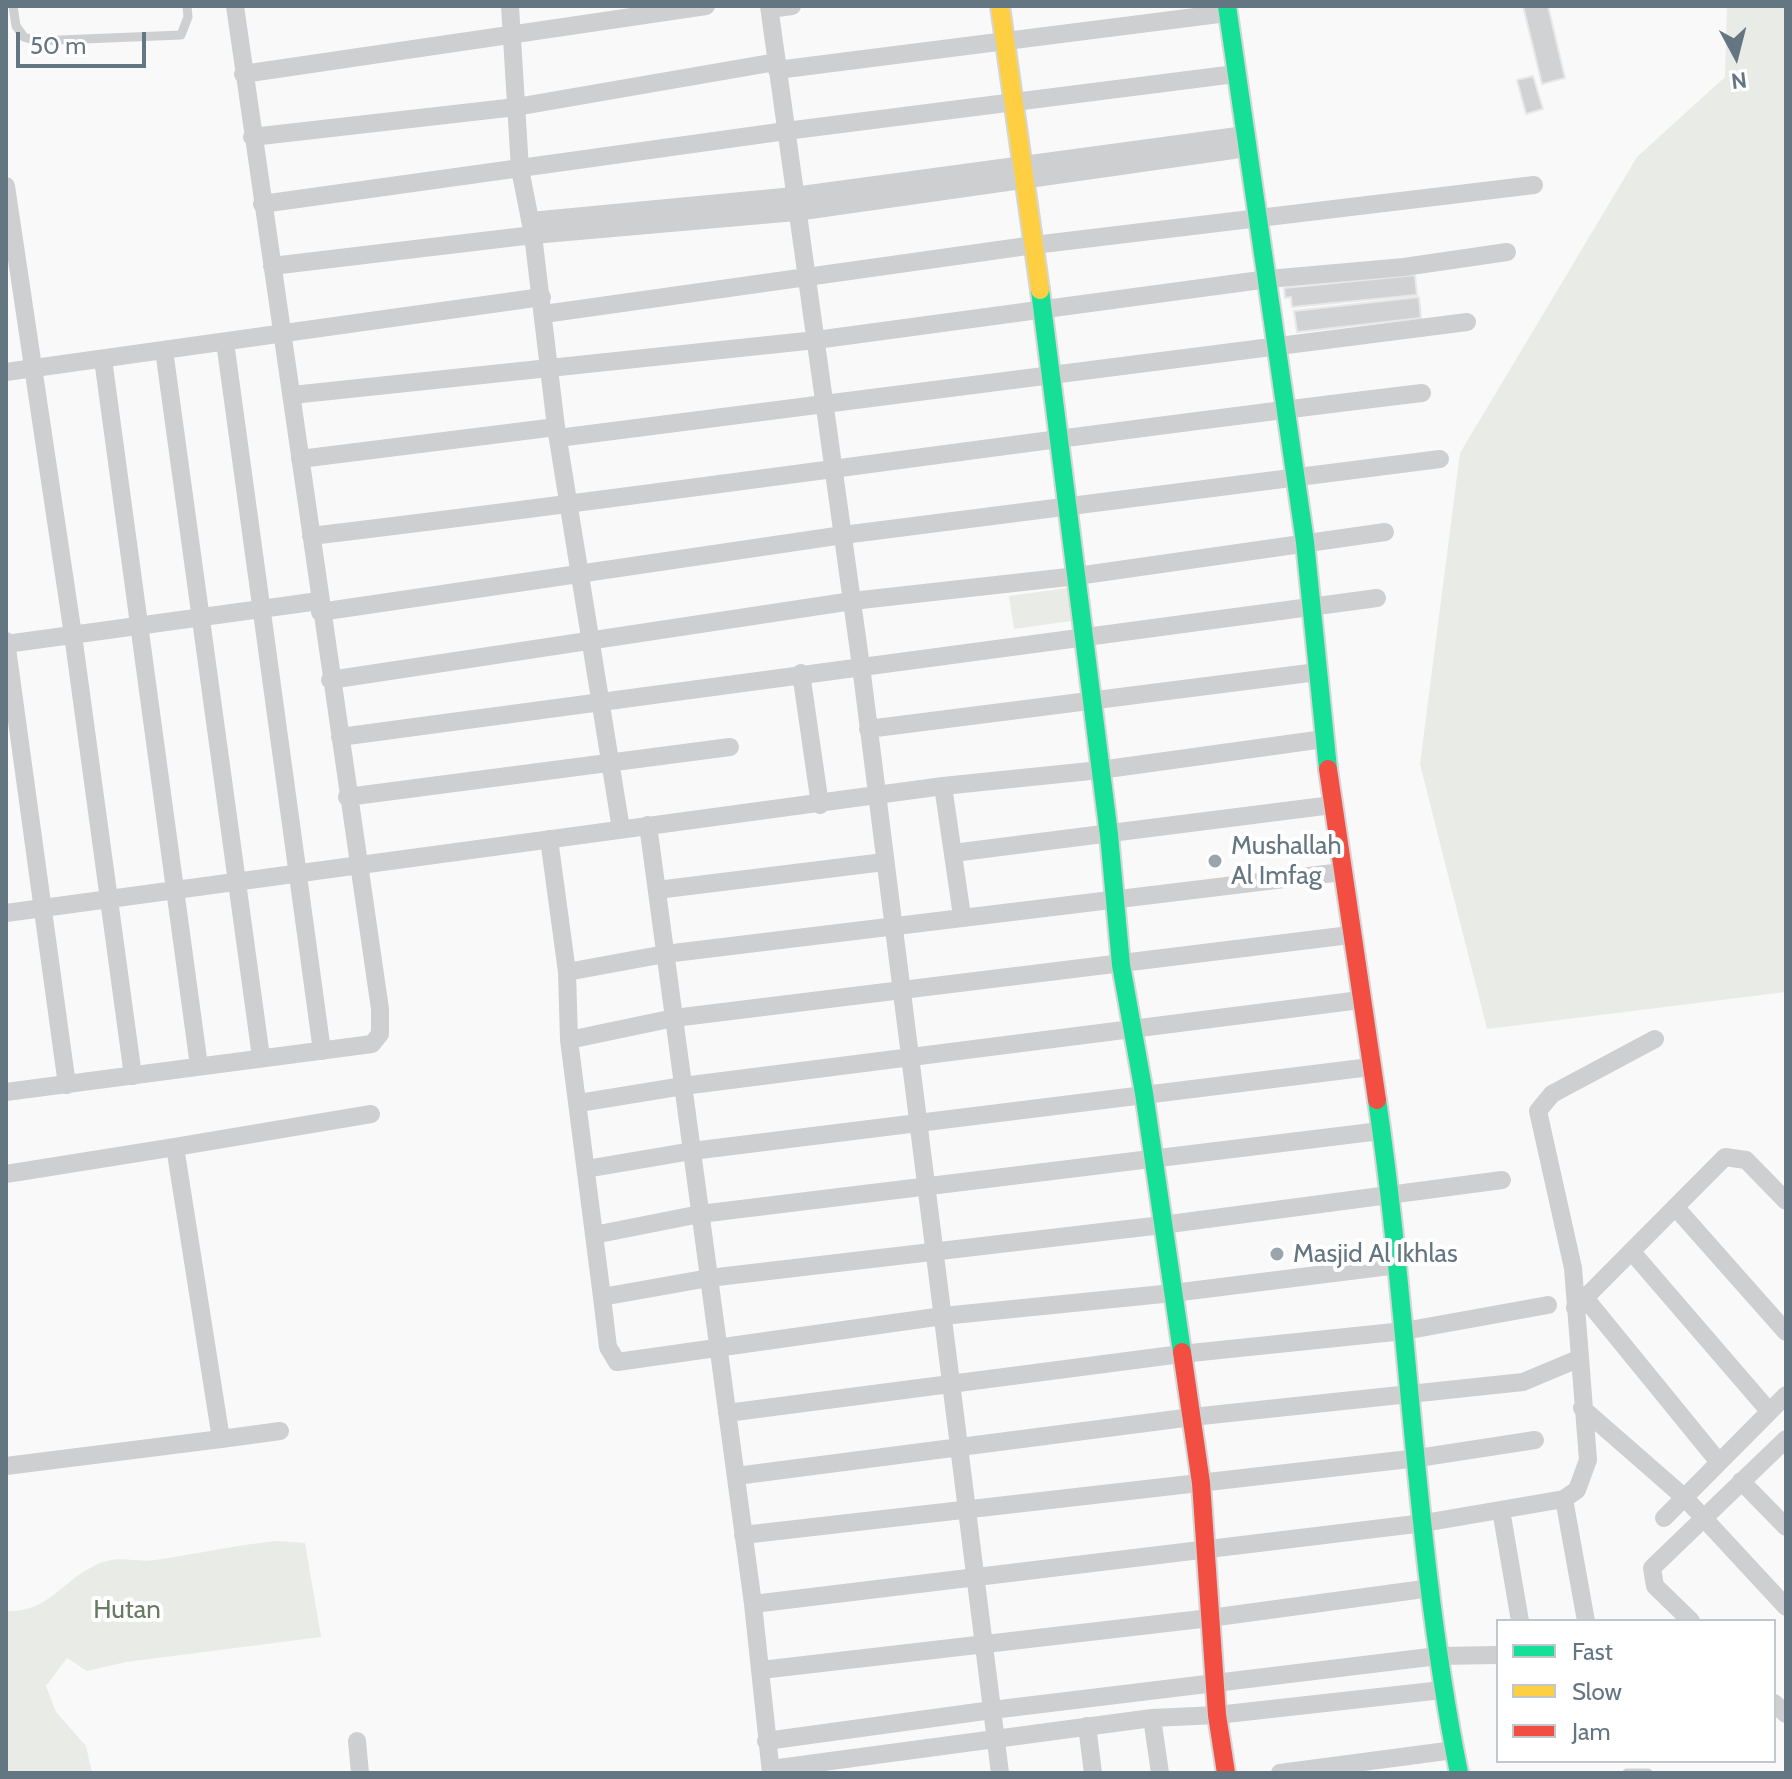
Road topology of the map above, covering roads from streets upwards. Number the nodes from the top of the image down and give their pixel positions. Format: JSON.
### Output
{"nodes":[{"id":1,"x":235,"y":6,"type":"edge"},
{"id":2,"x":510,"y":6,"type":"edge"},
{"id":3,"x":706,"y":6,"type":"edge"},
{"id":4,"x":792,"y":6,"type":"edge"},
{"id":5,"x":1000,"y":6,"type":"edge"},
{"id":6,"x":769,"y":7,"type":"edge"},
{"id":7,"x":1227,"y":10,"type":"edge"},
{"id":8,"x":512,"y":36,"type":"junction"},
{"id":9,"x":1004,"y":43,"type":"junction"},
{"id":10,"x":777,"y":66,"type":"junction"},
{"id":11,"x":243,"y":74,"type":"junction"},
{"id":12,"x":1235,"y":74,"type":"junction"},
{"id":13,"x":1012,"y":103,"type":"junction"},
{"id":14,"x":516,"y":107,"type":"junction"},
{"id":15,"x":786,"y":131,"type":"junction"},
{"id":16,"x":252,"y":137,"type":"junction"},
{"id":17,"x":1246,"y":141,"type":"junction"},
{"id":18,"x":520,"y":169,"type":"junction"},
{"id":19,"x":1022,"y":174,"type":"junction"},
{"id":20,"x":1534,"y":185,"type":"dead end"},
{"id":21,"x":6,"y":186,"type":"edge"},
{"id":22,"x":262,"y":204,"type":"junction"},
{"id":23,"x":795,"y":204,"type":"junction"},
{"id":24,"x":1259,"y":218,"type":"junction"},
{"id":25,"x":532,"y":228,"type":"junction"},
{"id":26,"x":1034,"y":245,"type":"junction"},
{"id":27,"x":1507,"y":252,"type":"dead end"},
{"id":28,"x":272,"y":266,"type":"junction"},
{"id":29,"x":804,"y":277,"type":"junction"},
{"id":30,"x":1268,"y":279,"type":"junction"},
{"id":31,"x":543,"y":305,"type":"junction"},
{"id":32,"x":1044,"y":310,"type":"junction"},
{"id":33,"x":1467,"y":322,"type":"dead end"},
{"id":34,"x":283,"y":334,"type":"junction"},
{"id":35,"x":816,"y":340,"type":"junction"},
{"id":36,"x":225,"y":342,"type":"junction"},
{"id":37,"x":1278,"y":345,"type":"junction"},
{"id":38,"x":164,"y":350,"type":"junction"},
{"id":39,"x":103,"y":359,"type":"junction"},
{"id":40,"x":552,"y":366,"type":"junction"},
{"id":41,"x":35,"y":368,"type":"junction"},
{"id":42,"x":6,"y":372,"type":"edge"},
{"id":43,"x":1052,"y":373,"type":"junction"},
{"id":44,"x":1422,"y":393,"type":"dead end"},
{"id":45,"x":292,"y":395,"type":"junction"},
{"id":46,"x":826,"y":405,"type":"junction"},
{"id":47,"x":1288,"y":409,"type":"junction"},
{"id":48,"x":557,"y":433,"type":"junction"},
{"id":49,"x":1061,"y":438,"type":"junction"},
{"id":50,"x":300,"y":459,"type":"junction"},
{"id":51,"x":1440,"y":459,"type":"dead end"},
{"id":52,"x":833,"y":469,"type":"junction"},
{"id":53,"x":1296,"y":476,"type":"junction"},
{"id":54,"x":569,"y":506,"type":"junction"},
{"id":55,"x":1069,"y":507,"type":"junction"},
{"id":56,"x":1385,"y":532,"type":"dead end"},
{"id":57,"x":843,"y":535,"type":"junction"},
{"id":58,"x":311,"y":536,"type":"junction"},
{"id":59,"x":1305,"y":542,"type":"junction"},
{"id":60,"x":579,"y":574,"type":"junction"},
{"id":61,"x":1077,"y":576,"type":"junction"},
{"id":62,"x":1377,"y":598,"type":"dead end"},
{"id":63,"x":852,"y":601,"type":"junction"},
{"id":64,"x":319,"y":607,"type":"junction"},
{"id":65,"x":1313,"y":607,"type":"junction"},
{"id":66,"x":262,"y":609,"type":"junction"},
{"id":67,"x":200,"y":617,"type":"junction"},
{"id":68,"x":139,"y":626,"type":"junction"},
{"id":69,"x":73,"y":635,"type":"junction"},
{"id":70,"x":1084,"y":635,"type":"junction"},
{"id":71,"x":590,"y":638,"type":"junction"},
{"id":72,"x":6,"y":643,"type":"edge"},
{"id":73,"x":861,"y":666,"type":"junction"},
{"id":74,"x":1317,"y":672,"type":"junction"},
{"id":75,"x":801,"y":673,"type":"junction"},
{"id":76,"x":330,"y":680,"type":"junction"},
{"id":77,"x":1093,"y":700,"type":"junction"},
{"id":78,"x":600,"y":702,"type":"junction"},
{"id":79,"x":868,"y":729,"type":"junction"},
{"id":80,"x":340,"y":737,"type":"junction"},
{"id":81,"x":1324,"y":739,"type":"junction"},
{"id":82,"x":730,"y":747,"type":"dead end"},
{"id":83,"x":610,"y":762,"type":"junction"},
{"id":84,"x":1100,"y":770,"type":"junction"},
{"id":85,"x":943,"y":786,"type":"junction"},
{"id":86,"x":876,"y":795,"type":"junction"},
{"id":87,"x":347,"y":797,"type":"junction"},
{"id":88,"x":820,"y":805,"type":"junction"},
{"id":89,"x":1332,"y":805,"type":"junction"},
{"id":90,"x":648,"y":825,"type":"junction"},
{"id":91,"x":621,"y":829,"type":"junction"},
{"id":92,"x":1109,"y":835,"type":"junction"},
{"id":93,"x":549,"y":839,"type":"junction"},
{"id":94,"x":953,"y":853,"type":"junction"},
{"id":95,"x":884,"y":862,"type":"junction"},
{"id":96,"x":357,"y":865,"type":"junction"},
{"id":97,"x":1342,"y":872,"type":"junction"},
{"id":98,"x":298,"y":873,"type":"junction"},
{"id":99,"x":237,"y":882,"type":"junction"},
{"id":100,"x":175,"y":890,"type":"junction"},
{"id":101,"x":657,"y":890,"type":"junction"},
{"id":102,"x":109,"y":899,"type":"junction"},
{"id":103,"x":1114,"y":899,"type":"junction"},
{"id":104,"x":43,"y":908,"type":"junction"},
{"id":105,"x":6,"y":913,"type":"edge"},
{"id":106,"x":962,"y":916,"type":"junction"},
{"id":107,"x":894,"y":925,"type":"junction"},
{"id":108,"x":1350,"y":935,"type":"junction"},
{"id":109,"x":665,"y":954,"type":"junction"},
{"id":110,"x":1121,"y":965,"type":"junction"},
{"id":111,"x":567,"y":972,"type":"junction"},
{"id":112,"x":899,"y":990,"type":"junction"},
{"id":113,"x":1360,"y":1000,"type":"junction"},
{"id":114,"x":674,"y":1018,"type":"junction"},
{"id":115,"x":1131,"y":1032,"type":"junction"},
{"id":116,"x":1655,"y":1039,"type":"dead end"},
{"id":117,"x":569,"y":1040,"type":"junction"},
{"id":118,"x":322,"y":1051,"type":"junction"},
{"id":119,"x":261,"y":1057,"type":"junction"},
{"id":120,"x":908,"y":1058,"type":"junction"},
{"id":121,"x":199,"y":1066,"type":"junction"},
{"id":122,"x":1370,"y":1067,"type":"junction"},
{"id":123,"x":133,"y":1076,"type":"junction"},
{"id":124,"x":67,"y":1085,"type":"junction"},
{"id":125,"x":683,"y":1086,"type":"junction"},
{"id":126,"x":6,"y":1090,"type":"edge"},
{"id":127,"x":1144,"y":1093,"type":"junction"},
{"id":128,"x":579,"y":1103,"type":"junction"},
{"id":129,"x":371,"y":1114,"type":"dead end"},
{"id":130,"x":917,"y":1122,"type":"junction"},
{"id":131,"x":1380,"y":1131,"type":"junction"},
{"id":132,"x":175,"y":1147,"type":"junction"},
{"id":133,"x":692,"y":1151,"type":"junction"},
{"id":134,"x":1153,"y":1161,"type":"junction"},
{"id":135,"x":586,"y":1169,"type":"junction"},
{"id":136,"x":6,"y":1174,"type":"edge"},
{"id":137,"x":1502,"y":1180,"type":"dead end"},
{"id":138,"x":926,"y":1185,"type":"junction"},
{"id":139,"x":1391,"y":1195,"type":"junction"},
{"id":140,"x":1786,"y":1201,"type":"edge"},
{"id":141,"x":1677,"y":1209,"type":"junction"},
{"id":142,"x":700,"y":1214,"type":"junction"},
{"id":143,"x":1162,"y":1225,"type":"junction"},
{"id":144,"x":594,"y":1235,"type":"junction"},
{"id":145,"x":935,"y":1249,"type":"junction"},
{"id":146,"x":1632,"y":1252,"type":"junction"},
{"id":147,"x":1398,"y":1265,"type":"junction"},
{"id":148,"x":709,"y":1278,"type":"junction"},
{"id":149,"x":1173,"y":1293,"type":"junction"},
{"id":150,"x":602,"y":1297,"type":"junction"},
{"id":151,"x":1580,"y":1303,"type":"junction"},
{"id":152,"x":1548,"y":1305,"type":"dead end"},
{"id":153,"x":943,"y":1316,"type":"junction"},
{"id":154,"x":1404,"y":1331,"type":"junction"},
{"id":155,"x":1786,"y":1332,"type":"edge"},
{"id":156,"x":718,"y":1349,"type":"junction"},
{"id":157,"x":1181,"y":1354,"type":"junction"},
{"id":158,"x":1578,"y":1359,"type":"junction"},
{"id":159,"x":952,"y":1385,"type":"junction"},
{"id":160,"x":1412,"y":1394,"type":"junction"},
{"id":161,"x":1786,"y":1395,"type":"edge"},
{"id":162,"x":1582,"y":1408,"type":"junction"},
{"id":163,"x":1769,"y":1411,"type":"junction"},
{"id":164,"x":727,"y":1413,"type":"junction"},
{"id":165,"x":1192,"y":1417,"type":"junction"},
{"id":166,"x":280,"y":1431,"type":"dead end"},
{"id":167,"x":221,"y":1439,"type":"junction"},
{"id":168,"x":1786,"y":1439,"type":"edge"},
{"id":169,"x":1535,"y":1440,"type":"dead end"},
{"id":170,"x":960,"y":1448,"type":"junction"},
{"id":171,"x":1418,"y":1458,"type":"junction"},
{"id":172,"x":1718,"y":1461,"type":"junction"},
{"id":173,"x":6,"y":1466,"type":"edge"},
{"id":174,"x":736,"y":1476,"type":"junction"},
{"id":175,"x":1741,"y":1481,"type":"junction"},
{"id":176,"x":1201,"y":1483,"type":"junction"},
{"id":177,"x":1685,"y":1498,"type":"junction"},
{"id":178,"x":1564,"y":1499,"type":"junction"},
{"id":179,"x":1501,"y":1510,"type":"junction"},
{"id":180,"x":968,"y":1512,"type":"junction"},
{"id":181,"x":1664,"y":1518,"type":"dead end"},
{"id":182,"x":1703,"y":1519,"type":"junction"},
{"id":183,"x":1424,"y":1523,"type":"junction"},
{"id":184,"x":1786,"y":1527,"type":"edge"},
{"id":185,"x":743,"y":1535,"type":"junction"},
{"id":186,"x":1206,"y":1550,"type":"junction"},
{"id":187,"x":976,"y":1576,"type":"junction"},
{"id":188,"x":1431,"y":1588,"type":"junction"},
{"id":189,"x":753,"y":1604,"type":"junction"},
{"id":190,"x":1786,"y":1607,"type":"edge"},
{"id":191,"x":1210,"y":1618,"type":"junction"},
{"id":192,"x":1520,"y":1619,"type":"edge"},
{"id":193,"x":1586,"y":1619,"type":"edge"},
{"id":194,"x":1689,"y":1619,"type":"edge"},
{"id":195,"x":984,"y":1642,"type":"junction"},
{"id":196,"x":1496,"y":1655,"type":"edge"},
{"id":197,"x":1438,"y":1656,"type":"junction"},
{"id":198,"x":761,"y":1670,"type":"junction"},
{"id":199,"x":1215,"y":1685,"type":"junction"},
{"id":200,"x":1442,"y":1690,"type":"junction"},
{"id":201,"x":992,"y":1710,"type":"junction"},
{"id":202,"x":1217,"y":1715,"type":"junction"},
{"id":203,"x":1152,"y":1718,"type":"junction"},
{"id":204,"x":1087,"y":1726,"type":"junction"},
{"id":205,"x":996,"y":1739,"type":"junction"},
{"id":206,"x":357,"y":1741,"type":"dead end"},
{"id":207,"x":766,"y":1741,"type":"junction"},
{"id":208,"x":1454,"y":1750,"type":"junction"},
{"id":209,"x":839,"y":1767,"type":"edge"},
{"id":210,"x":771,"y":1771,"type":"edge"},
{"id":211,"x":360,"y":1773,"type":"edge"},
{"id":212,"x":1000,"y":1773,"type":"edge"},
{"id":213,"x":1093,"y":1773,"type":"edge"},
{"id":214,"x":1160,"y":1773,"type":"edge"},
{"id":215,"x":1226,"y":1773,"type":"edge"},
{"id":216,"x":1280,"y":1773,"type":"edge"},
{"id":217,"x":1459,"y":1773,"type":"edge"}],
"edges":[{"from":1,"to":11,"type":"street"},
{"from":2,"to":8,"type":"street"},
{"from":3,"to":8,"type":"street"},
{"from":4,"to":6,"type":"street"},
{"from":5,"to":9,"type":"street"},
{"from":6,"to":10,"type":"street"},
{"from":7,"to":9,"type":"street"},
{"from":7,"to":12,"type":"street"},
{"from":8,"to":11,"type":"street"},
{"from":8,"to":14,"type":"street"},
{"from":9,"to":10,"type":"street"},
{"from":9,"to":13,"type":"street"},
{"from":10,"to":14,"type":"street"},
{"from":10,"to":15,"type":"street"},
{"from":11,"to":16,"type":"street"},
{"from":12,"to":13,"type":"street"},
{"from":12,"to":17,"type":"street"},
{"from":13,"to":15,"type":"street"},
{"from":13,"to":19,"type":"street"},
{"from":14,"to":16,"type":"street"},
{"from":14,"to":18,"type":"street"},
{"from":15,"to":18,"type":"street"},
{"from":15,"to":23,"type":"street"},
{"from":16,"to":22,"type":"street"},
{"from":17,"to":19,"type":"street"},
{"from":17,"to":24,"type":"street"},
{"from":18,"to":22,"type":"street"},
{"from":18,"to":25,"type":"street"},
{"from":19,"to":23,"type":"street"},
{"from":19,"to":26,"type":"street"},
{"from":20,"to":24,"type":"street"},
{"from":21,"to":41,"type":"street"},
{"from":22,"to":28,"type":"street"},
{"from":23,"to":25,"type":"street"},
{"from":23,"to":29,"type":"street"},
{"from":24,"to":26,"type":"street"},
{"from":24,"to":30,"type":"street"},
{"from":25,"to":28,"type":"street"},
{"from":25,"to":31,"type":"street"},
{"from":26,"to":29,"type":"street"},
{"from":26,"to":32,"type":"street"},
{"from":27,"to":30,"type":"street"},
{"from":28,"to":34,"type":"street"},
{"from":29,"to":31,"type":"street"},
{"from":29,"to":35,"type":"street"},
{"from":30,"to":32,"type":"street"},
{"from":30,"to":37,"type":"street"},
{"from":31,"to":34,"type":"street"},
{"from":31,"to":40,"type":"street"},
{"from":32,"to":35,"type":"street"},
{"from":32,"to":43,"type":"street"},
{"from":33,"to":37,"type":"street"},
{"from":34,"to":36,"type":"street"},
{"from":34,"to":45,"type":"street"},
{"from":35,"to":40,"type":"street"},
{"from":35,"to":46,"type":"street"},
{"from":36,"to":38,"type":"street"},
{"from":36,"to":66,"type":"street"},
{"from":37,"to":43,"type":"street"},
{"from":37,"to":47,"type":"street"},
{"from":38,"to":39,"type":"street"},
{"from":38,"to":67,"type":"street"},
{"from":39,"to":41,"type":"street"},
{"from":39,"to":68,"type":"street"},
{"from":40,"to":45,"type":"street"},
{"from":40,"to":48,"type":"street"},
{"from":41,"to":42,"type":"street"},
{"from":41,"to":69,"type":"street"},
{"from":43,"to":46,"type":"street"},
{"from":43,"to":49,"type":"street"},
{"from":44,"to":47,"type":"street"},
{"from":45,"to":50,"type":"street"},
{"from":46,"to":48,"type":"street"},
{"from":46,"to":52,"type":"street"},
{"from":47,"to":49,"type":"street"},
{"from":47,"to":53,"type":"street"},
{"from":48,"to":50,"type":"street"},
{"from":48,"to":54,"type":"street"},
{"from":49,"to":52,"type":"street"},
{"from":49,"to":55,"type":"street"},
{"from":50,"to":58,"type":"street"},
{"from":51,"to":53,"type":"street"},
{"from":52,"to":54,"type":"street"},
{"from":52,"to":57,"type":"street"},
{"from":53,"to":55,"type":"street"},
{"from":53,"to":59,"type":"street"},
{"from":54,"to":58,"type":"street"},
{"from":54,"to":60,"type":"street"},
{"from":55,"to":57,"type":"street"},
{"from":55,"to":61,"type":"street"},
{"from":56,"to":59,"type":"street"},
{"from":57,"to":60,"type":"street"},
{"from":57,"to":63,"type":"street"},
{"from":58,"to":64,"type":"street"},
{"from":59,"to":61,"type":"street"},
{"from":59,"to":65,"type":"street"},
{"from":60,"to":64,"type":"street"},
{"from":60,"to":71,"type":"street"},
{"from":61,"to":63,"type":"street"},
{"from":61,"to":70,"type":"street"},
{"from":62,"to":65,"type":"street"},
{"from":63,"to":71,"type":"street"},
{"from":63,"to":73,"type":"street"},
{"from":64,"to":66,"type":"street"},
{"from":64,"to":76,"type":"street"},
{"from":65,"to":70,"type":"street"},
{"from":65,"to":74,"type":"street"},
{"from":66,"to":67,"type":"street"},
{"from":66,"to":98,"type":"street"},
{"from":67,"to":68,"type":"street"},
{"from":67,"to":99,"type":"street"},
{"from":68,"to":69,"type":"street"},
{"from":68,"to":100,"type":"street"},
{"from":69,"to":72,"type":"street"},
{"from":69,"to":102,"type":"street"},
{"from":70,"to":73,"type":"street"},
{"from":70,"to":77,"type":"street"},
{"from":71,"to":76,"type":"street"},
{"from":71,"to":78,"type":"street"},
{"from":72,"to":104,"type":"street"},
{"from":73,"to":75,"type":"street"},
{"from":73,"to":79,"type":"street"},
{"from":74,"to":77,"type":"street"},
{"from":74,"to":81,"type":"street"},
{"from":75,"to":78,"type":"street"},
{"from":75,"to":88,"type":"street"},
{"from":76,"to":80,"type":"street"},
{"from":77,"to":79,"type":"street"},
{"from":77,"to":84,"type":"street"},
{"from":78,"to":80,"type":"street"},
{"from":78,"to":83,"type":"street"},
{"from":79,"to":86,"type":"street"},
{"from":80,"to":87,"type":"street"},
{"from":81,"to":84,"type":"street"},
{"from":81,"to":89,"type":"street"},
{"from":82,"to":83,"type":"street"},
{"from":83,"to":87,"type":"street"},
{"from":83,"to":91,"type":"street"},
{"from":84,"to":85,"type":"street"},
{"from":84,"to":92,"type":"street"},
{"from":85,"to":86,"type":"street"},
{"from":85,"to":94,"type":"street"},
{"from":86,"to":88,"type":"street"},
{"from":86,"to":95,"type":"street"},
{"from":87,"to":96,"type":"street"},
{"from":88,"to":90,"type":"street"},
{"from":89,"to":92,"type":"street"},
{"from":89,"to":97,"type":"street"},
{"from":90,"to":91,"type":"street"},
{"from":90,"to":101,"type":"street"},
{"from":91,"to":93,"type":"street"},
{"from":92,"to":94,"type":"street"},
{"from":92,"to":103,"type":"street"},
{"from":93,"to":96,"type":"street"},
{"from":93,"to":111,"type":"street"},
{"from":94,"to":106,"type":"street"},
{"from":95,"to":101,"type":"street"},
{"from":95,"to":107,"type":"street"},
{"from":96,"to":98,"type":"street"},
{"from":96,"to":118,"type":"street"},
{"from":97,"to":103,"type":"street"},
{"from":97,"to":108,"type":"street"},
{"from":98,"to":99,"type":"street"},
{"from":98,"to":118,"type":"street"},
{"from":99,"to":100,"type":"street"},
{"from":99,"to":119,"type":"street"},
{"from":100,"to":102,"type":"street"},
{"from":100,"to":121,"type":"street"},
{"from":101,"to":109,"type":"street"},
{"from":102,"to":104,"type":"street"},
{"from":102,"to":123,"type":"street"},
{"from":103,"to":106,"type":"street"},
{"from":103,"to":110,"type":"street"},
{"from":104,"to":105,"type":"street"},
{"from":104,"to":124,"type":"street"},
{"from":106,"to":107,"type":"street"},
{"from":107,"to":109,"type":"street"},
{"from":107,"to":112,"type":"street"},
{"from":108,"to":110,"type":"street"},
{"from":108,"to":113,"type":"street"},
{"from":109,"to":111,"type":"street"},
{"from":109,"to":114,"type":"street"},
{"from":110,"to":112,"type":"street"},
{"from":110,"to":115,"type":"street"},
{"from":111,"to":117,"type":"street"},
{"from":112,"to":114,"type":"street"},
{"from":112,"to":120,"type":"street"},
{"from":113,"to":115,"type":"street"},
{"from":113,"to":122,"type":"street"},
{"from":114,"to":117,"type":"street"},
{"from":114,"to":125,"type":"street"},
{"from":115,"to":120,"type":"street"},
{"from":115,"to":127,"type":"street"},
{"from":116,"to":151,"type":"street"},
{"from":117,"to":128,"type":"street"},
{"from":118,"to":119,"type":"street"},
{"from":119,"to":121,"type":"street"},
{"from":120,"to":125,"type":"street"},
{"from":120,"to":130,"type":"street"},
{"from":121,"to":123,"type":"street"},
{"from":122,"to":127,"type":"street"},
{"from":122,"to":131,"type":"street"},
{"from":123,"to":124,"type":"street"},
{"from":124,"to":126,"type":"street"},
{"from":125,"to":128,"type":"street"},
{"from":125,"to":133,"type":"street"},
{"from":127,"to":130,"type":"street"},
{"from":127,"to":134,"type":"street"},
{"from":128,"to":135,"type":"street"},
{"from":129,"to":132,"type":"street"},
{"from":130,"to":133,"type":"street"},
{"from":130,"to":138,"type":"street"},
{"from":131,"to":134,"type":"street"},
{"from":131,"to":139,"type":"street"},
{"from":132,"to":136,"type":"street"},
{"from":132,"to":167,"type":"street"},
{"from":133,"to":135,"type":"street"},
{"from":133,"to":142,"type":"street"},
{"from":134,"to":138,"type":"street"},
{"from":134,"to":143,"type":"street"},
{"from":135,"to":144,"type":"street"},
{"from":137,"to":139,"type":"street"},
{"from":138,"to":142,"type":"street"},
{"from":138,"to":145,"type":"street"},
{"from":139,"to":143,"type":"street"},
{"from":139,"to":147,"type":"street"},
{"from":140,"to":141,"type":"street"},
{"from":141,"to":146,"type":"street"},
{"from":141,"to":155,"type":"street"},
{"from":142,"to":144,"type":"street"},
{"from":142,"to":148,"type":"street"},
{"from":143,"to":145,"type":"street"},
{"from":143,"to":149,"type":"street"},
{"from":144,"to":150,"type":"street"},
{"from":145,"to":148,"type":"street"},
{"from":145,"to":153,"type":"street"},
{"from":146,"to":151,"type":"street"},
{"from":146,"to":163,"type":"street"},
{"from":147,"to":149,"type":"street"},
{"from":147,"to":154,"type":"street"},
{"from":148,"to":150,"type":"street"},
{"from":148,"to":156,"type":"street"},
{"from":149,"to":153,"type":"street"},
{"from":149,"to":157,"type":"street"},
{"from":150,"to":156,"type":"street"},
{"from":151,"to":158,"type":"street"},
{"from":151,"to":172,"type":"street"},
{"from":152,"to":154,"type":"street"},
{"from":153,"to":156,"type":"street"},
{"from":153,"to":159,"type":"street"},
{"from":154,"to":157,"type":"street"},
{"from":154,"to":160,"type":"street"},
{"from":156,"to":164,"type":"street"},
{"from":157,"to":159,"type":"street"},
{"from":157,"to":165,"type":"street"},
{"from":158,"to":160,"type":"street"},
{"from":158,"to":162,"type":"street"},
{"from":159,"to":164,"type":"street"},
{"from":159,"to":170,"type":"street"},
{"from":160,"to":165,"type":"street"},
{"from":160,"to":171,"type":"street"},
{"from":161,"to":163,"type":"street"},
{"from":162,"to":177,"type":"street"},
{"from":162,"to":178,"type":"street"},
{"from":163,"to":172,"type":"street"},
{"from":164,"to":174,"type":"street"},
{"from":165,"to":170,"type":"street"},
{"from":165,"to":176,"type":"street"},
{"from":166,"to":167,"type":"street"},
{"from":167,"to":173,"type":"street"},
{"from":168,"to":175,"type":"street"},
{"from":169,"to":171,"type":"street"},
{"from":170,"to":174,"type":"street"},
{"from":170,"to":180,"type":"street"},
{"from":171,"to":176,"type":"street"},
{"from":171,"to":183,"type":"street"},
{"from":172,"to":177,"type":"street"},
{"from":174,"to":185,"type":"street"},
{"from":175,"to":182,"type":"street"},
{"from":175,"to":184,"type":"street"},
{"from":176,"to":180,"type":"street"},
{"from":176,"to":186,"type":"street"},
{"from":177,"to":181,"type":"street"},
{"from":177,"to":182,"type":"street"},
{"from":178,"to":179,"type":"street"},
{"from":178,"to":193,"type":"street"},
{"from":179,"to":183,"type":"street"},
{"from":179,"to":192,"type":"street"},
{"from":180,"to":185,"type":"street"},
{"from":180,"to":187,"type":"street"},
{"from":182,"to":190,"type":"street"},
{"from":182,"to":194,"type":"street"},
{"from":183,"to":186,"type":"street"},
{"from":183,"to":188,"type":"street"},
{"from":185,"to":189,"type":"street"},
{"from":186,"to":187,"type":"street"},
{"from":186,"to":191,"type":"street"},
{"from":187,"to":189,"type":"street"},
{"from":187,"to":195,"type":"street"},
{"from":188,"to":191,"type":"street"},
{"from":188,"to":197,"type":"street"},
{"from":189,"to":198,"type":"street"},
{"from":191,"to":195,"type":"street"},
{"from":191,"to":199,"type":"street"},
{"from":195,"to":198,"type":"street"},
{"from":195,"to":201,"type":"street"},
{"from":196,"to":197,"type":"street"},
{"from":197,"to":199,"type":"street"},
{"from":197,"to":200,"type":"street"},
{"from":198,"to":207,"type":"street"},
{"from":199,"to":201,"type":"street"},
{"from":199,"to":202,"type":"street"},
{"from":200,"to":202,"type":"street"},
{"from":200,"to":208,"type":"street"},
{"from":201,"to":205,"type":"street"},
{"from":201,"to":207,"type":"street"},
{"from":202,"to":203,"type":"street"},
{"from":202,"to":215,"type":"street"},
{"from":203,"to":204,"type":"street"},
{"from":203,"to":214,"type":"street"},
{"from":204,"to":205,"type":"street"},
{"from":204,"to":213,"type":"street"},
{"from":205,"to":209,"type":"street"},
{"from":205,"to":212,"type":"street"},
{"from":206,"to":211,"type":"street"},
{"from":207,"to":210,"type":"street"},
{"from":208,"to":216,"type":"street"},
{"from":208,"to":217,"type":"street"},
{"from":209,"to":210,"type":"street"}]}
